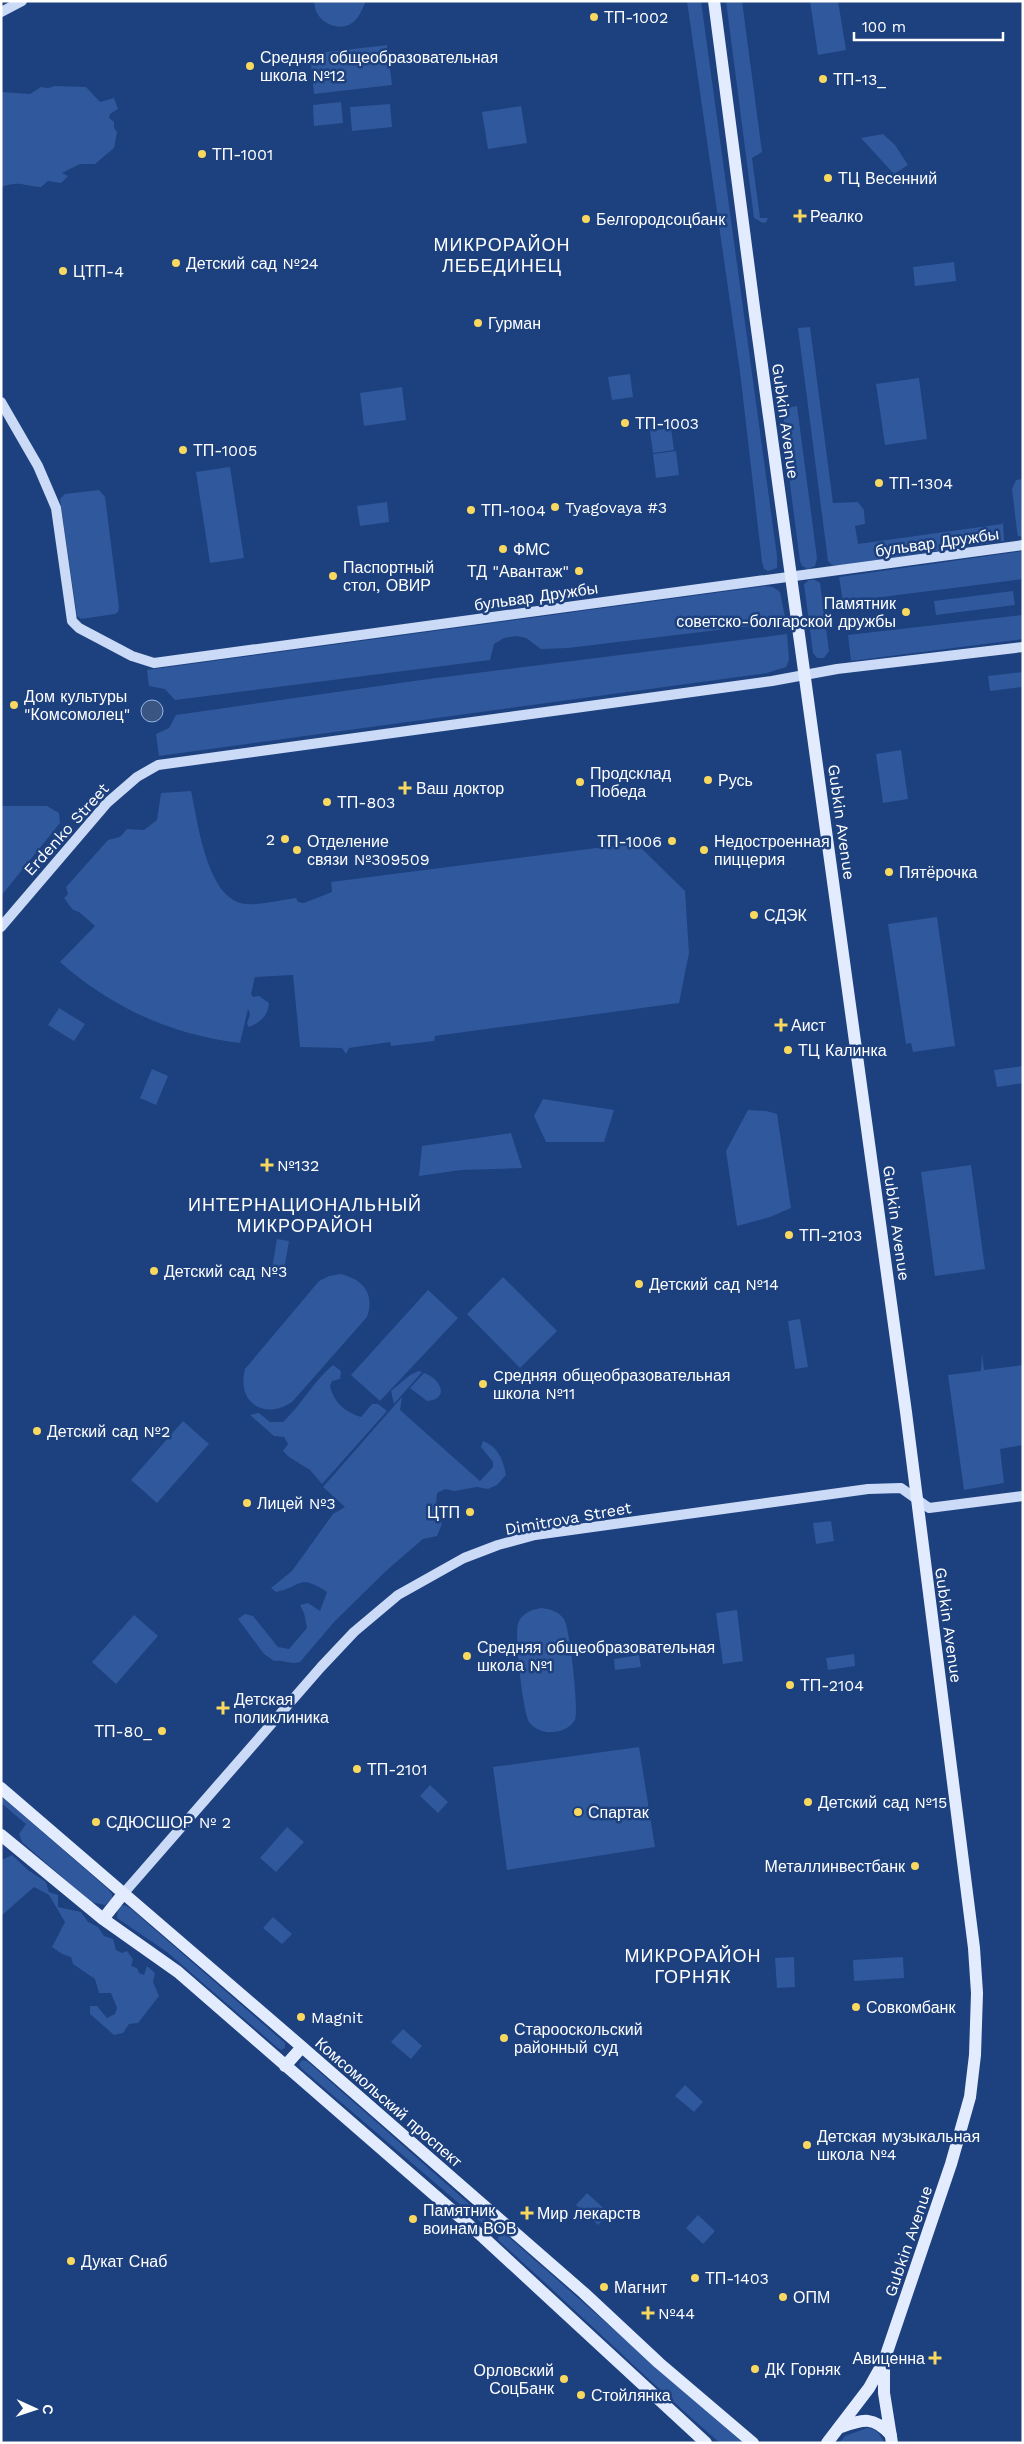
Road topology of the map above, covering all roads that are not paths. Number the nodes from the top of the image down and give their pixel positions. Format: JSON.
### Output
{"nodes":[{"id":1,"x":22,"y":1,"type":"edge"},
{"id":2,"x":714,"y":1,"type":"edge"},
{"id":3,"x":1,"y":12,"type":"edge"},
{"id":4,"x":1,"y":402,"type":"edge"},
{"id":5,"x":1023,"y":545,"type":"edge"},
{"id":6,"x":791,"y":576,"type":"junction"},
{"id":7,"x":1023,"y":646,"type":"edge"},
{"id":8,"x":805,"y":675,"type":"junction"},
{"id":9,"x":1,"y":927,"type":"edge"},
{"id":10,"x":1023,"y":1496,"type":"edge"},
{"id":11,"x":916,"y":1497,"type":"junction"},
{"id":12,"x":1,"y":1788,"type":"edge"},
{"id":13,"x":1,"y":1835,"type":"edge"},
{"id":14,"x":123,"y":1894,"type":"junction"},
{"id":15,"x":103,"y":1918,"type":"junction"},
{"id":16,"x":302,"y":2047,"type":"junction"},
{"id":17,"x":285,"y":2066,"type":"junction"},
{"id":18,"x":500,"y":2222,"type":"junction"},
{"id":19,"x":484,"y":2238,"type":"junction"},
{"id":20,"x":884,"y":2361,"type":"junction"},
{"id":21,"x":840,"y":2427,"type":"junction"},
{"id":22,"x":892,"y":2439,"type":"edge"},
{"id":23,"x":706,"y":2443,"type":"edge"},
{"id":24,"x":753,"y":2443,"type":"edge"},
{"id":25,"x":828,"y":2443,"type":"edge"}],
"edges":[{"from":1,"to":3,"type":"main road"},
{"from":2,"to":6,"type":"main road","name":"Gubkin Avenue"},
{"from":4,"to":6,"type":"main road","name":"бульвар Дружбы"},
{"from":5,"to":6,"type":"main road","name":"бульвар Дружбы"},
{"from":6,"to":8,"type":"main road","name":"Gubkin Avenue"},
{"from":7,"to":8,"type":"main road"},
{"from":8,"to":9,"type":"main road","name":"Erdenko Street"},
{"from":8,"to":11,"type":"main road","name":"Gubkin Avenue"},
{"from":10,"to":11,"type":"main road","name":"Dimitrova Street"},
{"from":11,"to":14,"type":"main road","name":"Dimitrova Street"},
{"from":11,"to":20,"type":"main road","name":"Gubkin Avenue"},
{"from":12,"to":14,"type":"main road","name":"Комсомольский проспект"},
{"from":13,"to":15,"type":"main road"},
{"from":14,"to":15,"type":"main road"},
{"from":14,"to":16,"type":"main road","name":"Комсомольский проспект"},
{"from":15,"to":17,"type":"main road"},
{"from":16,"to":17,"type":"main road"},
{"from":16,"to":18,"type":"main road","name":"Комсомольский проспект"},
{"from":17,"to":19,"type":"main road"},
{"from":18,"to":19,"type":"main road"},
{"from":18,"to":24,"type":"main road","name":"Комсомольский проспект"},
{"from":19,"to":23,"type":"main road"},
{"from":20,"to":21,"type":"main road","name":"Gubkin Avenue"},
{"from":20,"to":22,"type":"main road"},
{"from":21,"to":22,"type":"main road"},
{"from":21,"to":25,"type":"main road","name":"Gubkin Avenue"}]}
